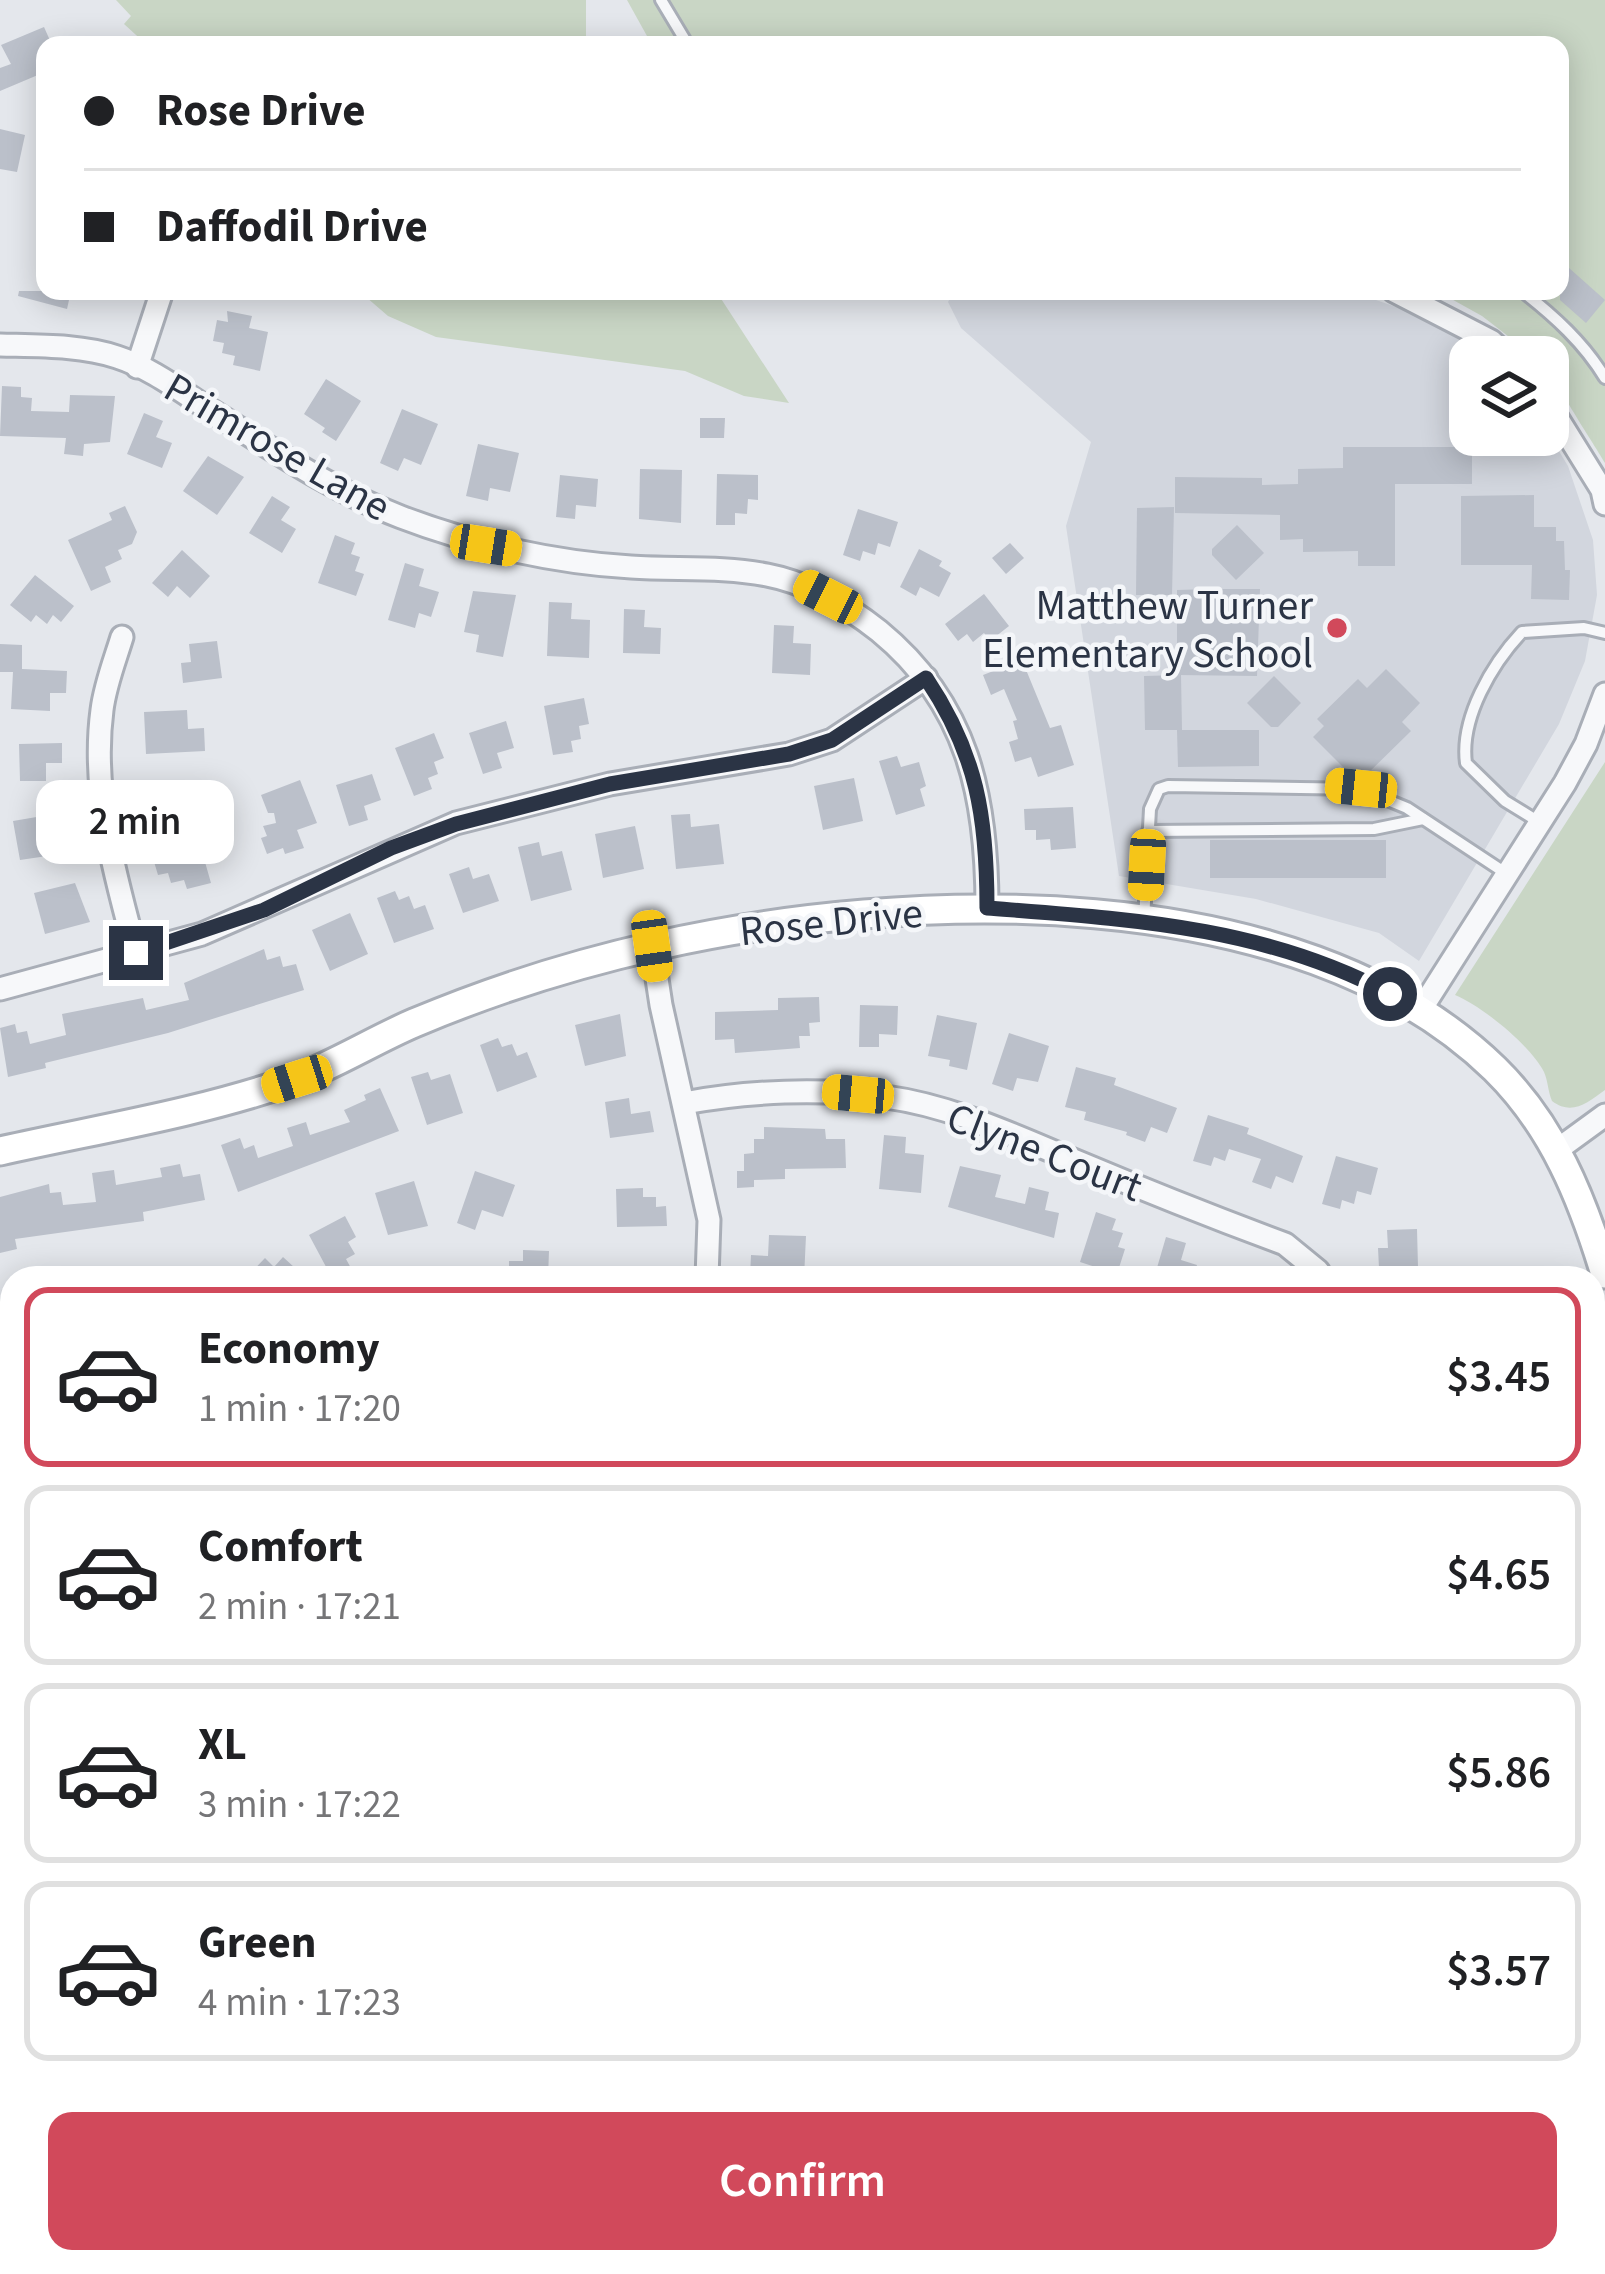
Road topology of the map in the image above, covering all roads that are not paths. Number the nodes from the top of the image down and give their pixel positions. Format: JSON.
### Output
{"nodes":[{"id":1,"x":661,"y":0,"type":"edge"},
{"id":2,"x":683,"y":36,"type":"edge"},
{"id":3,"x":159,"y":300,"type":"edge"},
{"id":4,"x":1411,"y":300,"type":"edge"},
{"id":5,"x":1533,"y":300,"type":"edge"},
{"id":6,"x":1481,"y":336,"type":"edge"},
{"id":7,"x":0,"y":345,"type":"edge"},
{"id":8,"x":137,"y":367,"type":"junction"},
{"id":9,"x":1605,"y":378,"type":"edge"},
{"id":10,"x":1569,"y":437,"type":"edge"},
{"id":11,"x":1605,"y":504,"type":"edge"},
{"id":12,"x":1605,"y":633,"type":"edge"},
{"id":13,"x":122,"y":637,"type":"dead end"},
{"id":14,"x":926,"y":678,"type":"junction"},
{"id":15,"x":1605,"y":694,"type":"edge"},
{"id":16,"x":1423,"y":820,"type":"junction"},
{"id":17,"x":1539,"y":822,"type":"junction"},
{"id":18,"x":1148,"y":831,"type":"junction"},
{"id":19,"x":1507,"y":874,"type":"junction"},
{"id":20,"x":987,"y":908,"type":"junction"},
{"id":21,"x":1144,"y":922,"type":"junction"},
{"id":22,"x":652,"y":946,"type":"junction"},
{"id":23,"x":136,"y":953,"type":"junction"},
{"id":24,"x":0,"y":989,"type":"edge"},
{"id":25,"x":1420,"y":1012,"type":"junction"},
{"id":26,"x":684,"y":1103,"type":"junction"},
{"id":27,"x":1605,"y":1115,"type":"edge"},
{"id":28,"x":1557,"y":1150,"type":"junction"},
{"id":29,"x":0,"y":1151,"type":"edge"},
{"id":30,"x":707,"y":1266,"type":"edge"},
{"id":31,"x":1312,"y":1266,"type":"edge"},
{"id":32,"x":1603,"y":1266,"type":"edge"}],
"edges":[{"from":1,"to":2,"type":"lane"},
{"from":3,"to":8,"type":"street"},
{"from":4,"to":6,"type":"street"},
{"from":5,"to":9,"type":"lane"},
{"from":7,"to":8,"type":"street","name":"Primrose Lane"},
{"from":8,"to":14,"type":"street","name":"Primrose Lane"},
{"from":10,"to":11,"type":"street"},
{"from":12,"to":17,"type":"lane"},
{"from":13,"to":23,"type":"street"},
{"from":14,"to":20,"type":"street","name":"Primrose Lane"},
{"from":14,"to":23,"type":"street"},
{"from":15,"to":17,"type":"street"},
{"from":16,"to":18,"type":"lane"},
{"from":16,"to":18,"type":"lane"},
{"from":16,"to":19,"type":"lane"},
{"from":17,"to":19,"type":"street"},
{"from":18,"to":21,"type":"lane"},
{"from":19,"to":25,"type":"street"},
{"from":20,"to":21,"type":"main road","name":"Rose Drive"},
{"from":20,"to":22,"type":"main road","name":"Rose Drive"},
{"from":21,"to":25,"type":"main road","name":"Rose Drive"},
{"from":22,"to":26,"type":"street"},
{"from":22,"to":29,"type":"main road","name":"Rose Drive"},
{"from":23,"to":24,"type":"street"},
{"from":25,"to":28,"type":"main road","name":"Rose Drive"},
{"from":26,"to":30,"type":"street"},
{"from":26,"to":31,"type":"street","name":"Clyne Court"},
{"from":27,"to":28,"type":"street"},
{"from":28,"to":32,"type":"main road","name":"Rose Drive"}]}
